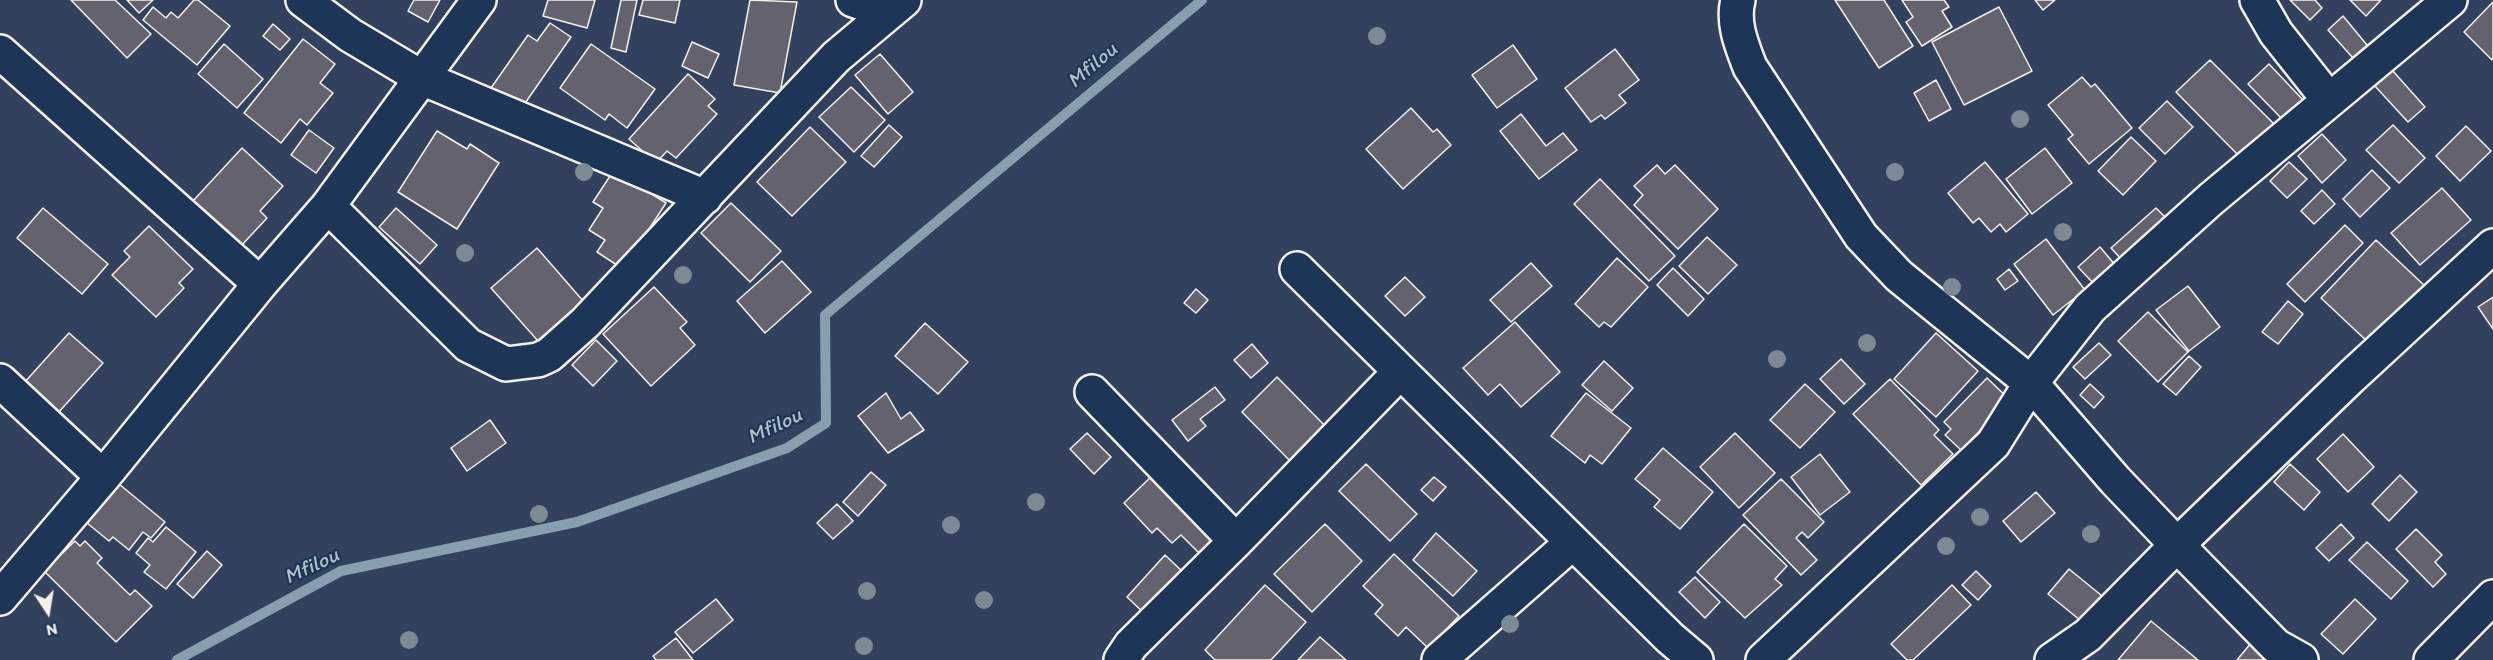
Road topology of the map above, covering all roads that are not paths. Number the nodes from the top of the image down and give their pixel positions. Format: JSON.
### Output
{"nodes":[{"id":1,"x":303,"y":0,"type":"edge"},
{"id":2,"x":479,"y":0,"type":"edge"},
{"id":3,"x":853,"y":0,"type":"edge"},
{"id":4,"x":1738,"y":0,"type":"edge"},
{"id":5,"x":2257,"y":0,"type":"edge"},
{"id":6,"x":2450,"y":0,"type":"edge"},
{"id":7,"x":896,"y":6,"type":"edge"},
{"id":8,"x":0,"y":52,"type":"edge"},
{"id":9,"x":422,"y":78,"type":"junction"},
{"id":10,"x":2329,"y":100,"type":"junction"},
{"id":11,"x":705,"y":197,"type":"junction"},
{"id":12,"x":328,"y":206,"type":"junction"},
{"id":13,"x":2493,"y":246,"type":"edge"},
{"id":14,"x":1297,"y":269,"type":"dead end"},
{"id":15,"x":260,"y":284,"type":"junction"},
{"id":16,"x":1400,"y":372,"type":"junction"},
{"id":17,"x":0,"y":381,"type":"edge"},
{"id":18,"x":2031,"y":383,"type":"junction"},
{"id":19,"x":1092,"y":392,"type":"dead end"},
{"id":20,"x":103,"y":477,"type":"junction"},
{"id":21,"x":1236,"y":541,"type":"junction"},
{"id":22,"x":1573,"y":542,"type":"junction"},
{"id":23,"x":2177,"y":545,"type":"junction"},
{"id":24,"x":2493,"y":597,"type":"edge"},
{"id":25,"x":0,"y":598,"type":"edge"},
{"id":26,"x":1121,"y":660,"type":"edge"},
{"id":27,"x":1439,"y":660,"type":"edge"},
{"id":28,"x":1696,"y":660,"type":"edge"},
{"id":29,"x":1763,"y":660,"type":"edge"},
{"id":30,"x":2052,"y":660,"type":"edge"},
{"id":31,"x":2301,"y":660,"type":"edge"},
{"id":32,"x":2431,"y":660,"type":"edge"}],
"edges":[{"from":1,"to":9,"type":"street"},
{"from":2,"to":9,"type":"street"},
{"from":3,"to":7,"type":"street"},
{"from":4,"to":18,"type":"street"},
{"from":5,"to":10,"type":"street"},
{"from":6,"to":10,"type":"street"},
{"from":7,"to":11,"type":"street"},
{"from":8,"to":15,"type":"street"},
{"from":9,"to":11,"type":"street"},
{"from":9,"to":12,"type":"street"},
{"from":10,"to":18,"type":"street"},
{"from":11,"to":12,"type":"street"},
{"from":12,"to":15,"type":"street"},
{"from":13,"to":23,"type":"street"},
{"from":14,"to":16,"type":"street"},
{"from":15,"to":20,"type":"street"},
{"from":16,"to":21,"type":"street"},
{"from":16,"to":22,"type":"street"},
{"from":17,"to":20,"type":"street"},
{"from":18,"to":23,"type":"street"},
{"from":18,"to":29,"type":"street"},
{"from":19,"to":21,"type":"street"},
{"from":20,"to":25,"type":"street"},
{"from":21,"to":26,"type":"street"},
{"from":22,"to":27,"type":"street"},
{"from":22,"to":28,"type":"street"},
{"from":23,"to":30,"type":"street"},
{"from":23,"to":31,"type":"street"},
{"from":24,"to":32,"type":"street"}]}
